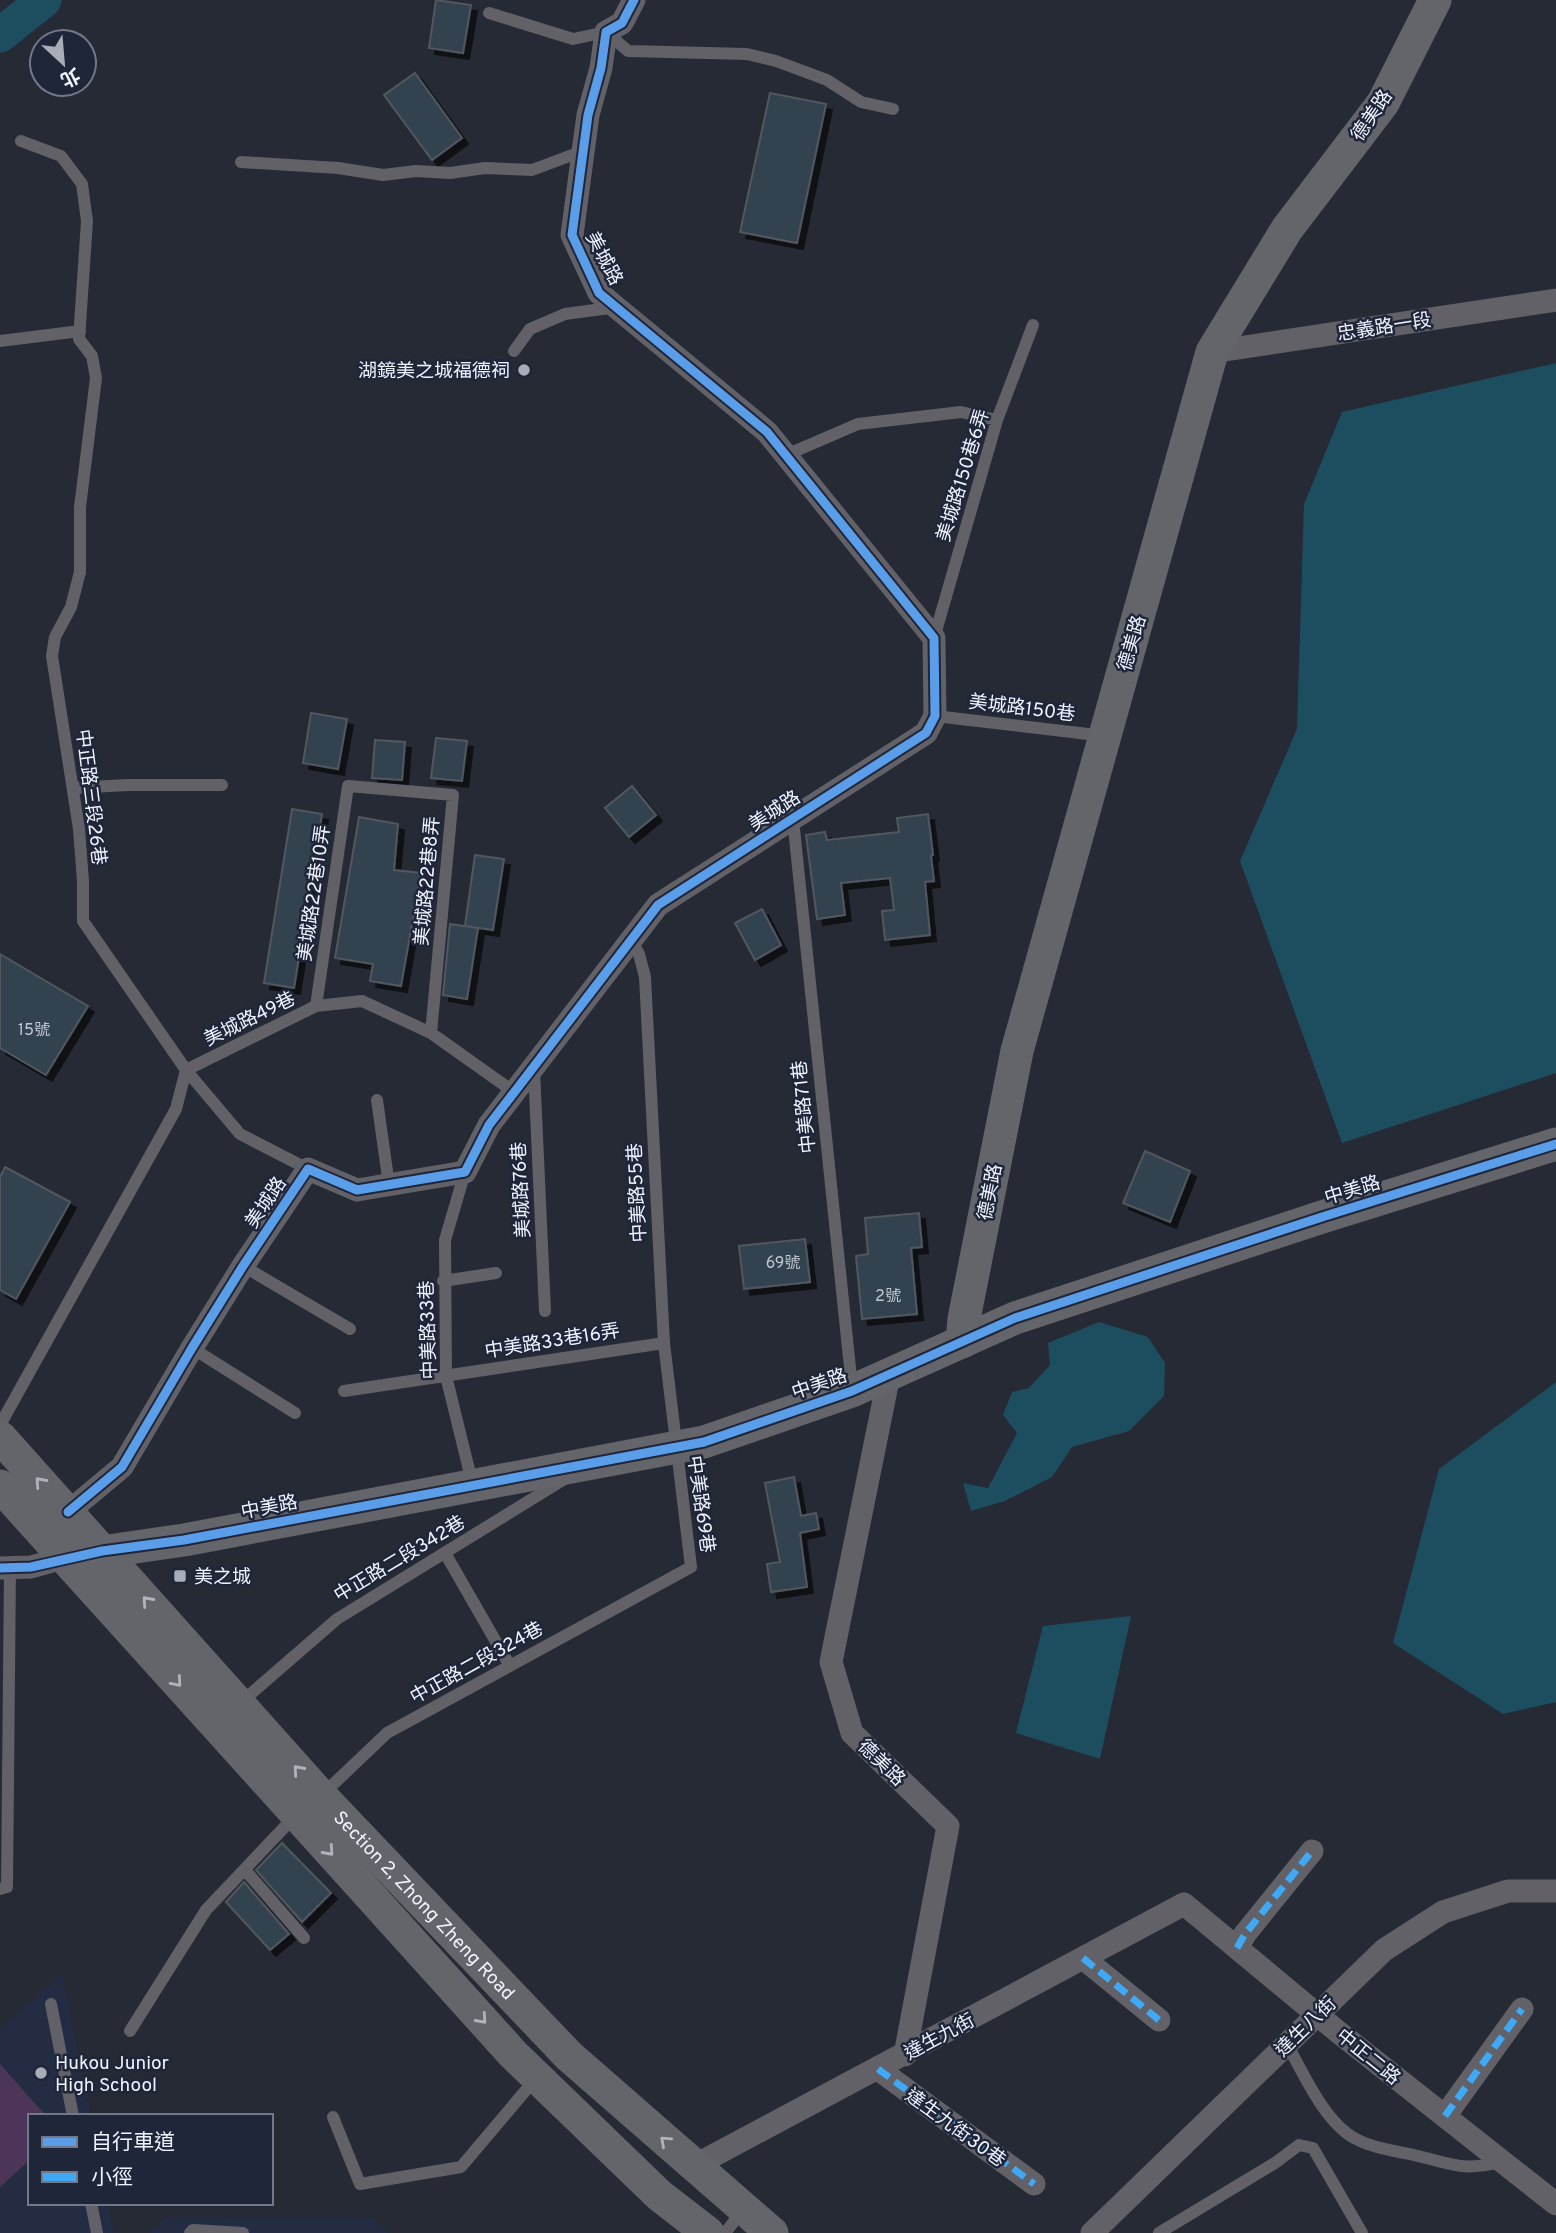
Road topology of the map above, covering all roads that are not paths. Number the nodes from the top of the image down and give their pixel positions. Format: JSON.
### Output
{"nodes":[{"id":1,"x":635,"y":0,"type":"edge"},
{"id":2,"x":1435,"y":0,"type":"edge"},
{"id":3,"x":489,"y":13,"type":"dead end"},
{"id":4,"x":606,"y":32,"type":"junction"},
{"id":5,"x":893,"y":109,"type":"dead end"},
{"id":6,"x":21,"y":141,"type":"dead end"},
{"id":7,"x":583,"y":151,"type":"junction"},
{"id":8,"x":241,"y":162,"type":"dead end"},
{"id":9,"x":1556,"y":300,"type":"edge"},
{"id":10,"x":617,"y":307,"type":"junction"},
{"id":11,"x":1033,"y":325,"type":"dead end"},
{"id":12,"x":80,"y":331,"type":"junction"},
{"id":13,"x":0,"y":341,"type":"edge"},
{"id":14,"x":514,"y":351,"type":"dead end"},
{"id":15,"x":1212,"y":352,"type":"junction"},
{"id":16,"x":997,"y":420,"type":"junction"},
{"id":17,"x":786,"y":455,"type":"junction"},
{"id":18,"x":934,"y":638,"type":"junction"},
{"id":19,"x":935,"y":716,"type":"junction"},
{"id":20,"x":1105,"y":736,"type":"junction"},
{"id":21,"x":222,"y":785,"type":"dead end"},
{"id":22,"x":348,"y":786,"type":"joint"},
{"id":23,"x":73,"y":788,"type":"junction"},
{"id":24,"x":793,"y":819,"type":"junction"},
{"id":25,"x":631,"y":940,"type":"junction"},
{"id":26,"x":316,"y":1006,"type":"junction"},
{"id":27,"x":431,"y":1033,"type":"junction"},
{"id":28,"x":533,"y":1067,"type":"junction"},
{"id":29,"x":186,"y":1070,"type":"junction"},
{"id":30,"x":514,"y":1092,"type":"junction"},
{"id":31,"x":377,"y":1100,"type":"dead end"},
{"id":32,"x":1556,"y":1144,"type":"edge"},
{"id":33,"x":308,"y":1169,"type":"junction"},
{"id":34,"x":465,"y":1172,"type":"junction"},
{"id":35,"x":389,"y":1185,"type":"junction"},
{"id":36,"x":243,"y":1266,"type":"junction"},
{"id":37,"x":496,"y":1273,"type":"dead end"},
{"id":38,"x":443,"y":1281,"type":"junction"},
{"id":39,"x":545,"y":1311,"type":"dead end"},
{"id":40,"x":350,"y":1329,"type":"dead end"},
{"id":41,"x":664,"y":1342,"type":"junction"},
{"id":42,"x":962,"y":1342,"type":"junction"},
{"id":43,"x":192,"y":1348,"type":"junction"},
{"id":44,"x":889,"y":1375,"type":"junction"},
{"id":45,"x":446,"y":1376,"type":"junction"},
{"id":46,"x":344,"y":1391,"type":"dead end"},
{"id":47,"x":852,"y":1391,"type":"junction"},
{"id":48,"x":295,"y":1413,"type":"dead end"},
{"id":49,"x":0,"y":1425,"type":"edge"},
{"id":50,"x":0,"y":1437,"type":"edge"},
{"id":51,"x":675,"y":1447,"type":"junction"},
{"id":52,"x":592,"y":1463,"type":"junction"},
{"id":53,"x":0,"y":1486,"type":"edge"},
{"id":54,"x":473,"y":1486,"type":"junction"},
{"id":55,"x":68,"y":1513,"type":"junction"},
{"id":56,"x":102,"y":1551,"type":"junction"},
{"id":57,"x":445,"y":1553,"type":"junction"},
{"id":58,"x":67,"y":1557,"type":"junction"},
{"id":59,"x":691,"y":1567,"type":"joint"},
{"id":60,"x":5,"y":1568,"type":"edge"},
{"id":61,"x":510,"y":1666,"type":"junction"},
{"id":62,"x":239,"y":1704,"type":"junction"},
{"id":63,"x":309,"y":1805,"type":"junction"},
{"id":64,"x":1312,"y":1851,"type":"dead end"},
{"id":65,"x":245,"y":1870,"type":"junction"},
{"id":66,"x":0,"y":1889,"type":"edge"},
{"id":67,"x":1556,"y":1891,"type":"edge"},
{"id":68,"x":1184,"y":1904,"type":"joint"},
{"id":69,"x":304,"y":1938,"type":"dead end"},
{"id":70,"x":1237,"y":1948,"type":"junction"},
{"id":71,"x":1083,"y":1958,"type":"junction"},
{"id":72,"x":51,"y":2004,"type":"dead end"},
{"id":73,"x":1521,"y":2009,"type":"dead end"},
{"id":74,"x":1317,"y":2014,"type":"junction"},
{"id":75,"x":1159,"y":2020,"type":"dead end"},
{"id":76,"x":130,"y":2031,"type":"dead end"},
{"id":77,"x":1287,"y":2043,"type":"junction"},
{"id":78,"x":905,"y":2055,"type":"junction"},
{"id":79,"x":878,"y":2070,"type":"junction"},
{"id":80,"x":537,"y":2077,"type":"junction"},
{"id":81,"x":73,"y":2114,"type":"edge"},
{"id":82,"x":1444,"y":2116,"type":"junction"},
{"id":83,"x":333,"y":2117,"type":"dead end"},
{"id":84,"x":1502,"y":2162,"type":"junction"},
{"id":85,"x":694,"y":2166,"type":"junction"},
{"id":86,"x":1034,"y":2184,"type":"dead end"},
{"id":87,"x":1556,"y":2204,"type":"edge"},
{"id":88,"x":91,"y":2205,"type":"edge"},
{"id":89,"x":734,"y":2221,"type":"edge"},
{"id":90,"x":97,"y":2233,"type":"edge"},
{"id":91,"x":190,"y":2233,"type":"edge"},
{"id":92,"x":243,"y":2233,"type":"edge"},
{"id":93,"x":708,"y":2233,"type":"edge"},
{"id":94,"x":772,"y":2233,"type":"edge"},
{"id":95,"x":1092,"y":2233,"type":"edge"},
{"id":96,"x":1159,"y":2233,"type":"edge"},
{"id":97,"x":1362,"y":2233,"type":"edge"}],
"edges":[{"from":1,"to":4,"type":"street"},
{"from":2,"to":15,"type":"street","name":"德美路"},
{"from":3,"to":4,"type":"lane"},
{"from":4,"to":5,"type":"lane"},
{"from":4,"to":7,"type":"street","name":"美城路"},
{"from":6,"to":12,"type":"lane","name":"中正路三段26巷"},
{"from":7,"to":8,"type":"lane"},
{"from":7,"to":10,"type":"street","name":"美城路"},
{"from":9,"to":15,"type":"street","name":"忠義路一段"},
{"from":10,"to":14,"type":"lane"},
{"from":10,"to":17,"type":"street","name":"美城路"},
{"from":11,"to":16,"type":"lane","name":"美城路150巷6弄"},
{"from":12,"to":13,"type":"lane"},
{"from":12,"to":23,"type":"lane","name":"中正路三段26巷"},
{"from":15,"to":20,"type":"street","name":"德美路"},
{"from":16,"to":17,"type":"lane"},
{"from":16,"to":18,"type":"lane","name":"美城路150巷6弄"},
{"from":17,"to":18,"type":"street","name":"美城路"},
{"from":18,"to":19,"type":"street"},
{"from":19,"to":20,"type":"lane","name":"美城路150巷"},
{"from":19,"to":24,"type":"street","name":"美城路"},
{"from":20,"to":42,"type":"street","name":"德美路"},
{"from":21,"to":23,"type":"lane"},
{"from":22,"to":26,"type":"lane","name":"美城路22巷10弄"},
{"from":22,"to":27,"type":"lane","name":"美城路22巷8弄"},
{"from":23,"to":29,"type":"lane","name":"中正路三段26巷"},
{"from":24,"to":25,"type":"street","name":"美城路"},
{"from":24,"to":47,"type":"lane","name":"中美路71巷"},
{"from":25,"to":28,"type":"street","name":"美城路"},
{"from":25,"to":41,"type":"lane","name":"中美路55巷"},
{"from":26,"to":27,"type":"lane","name":"美城路49巷"},
{"from":26,"to":29,"type":"lane","name":"美城路49巷"},
{"from":27,"to":30,"type":"lane","name":"美城路49巷"},
{"from":28,"to":30,"type":"street","name":"美城路"},
{"from":28,"to":39,"type":"lane","name":"美城路76巷"},
{"from":29,"to":33,"type":"lane","name":"中正路三段26巷"},
{"from":29,"to":49,"type":"lane"},
{"from":30,"to":34,"type":"street","name":"美城路"},
{"from":31,"to":35,"type":"lane"},
{"from":32,"to":42,"type":"street","name":"中美路"},
{"from":33,"to":35,"type":"street","name":"美城路"},
{"from":33,"to":36,"type":"street","name":"美城路"},
{"from":34,"to":35,"type":"street","name":"美城路"},
{"from":34,"to":38,"type":"lane","name":"中美路33巷"},
{"from":36,"to":40,"type":"lane"},
{"from":36,"to":43,"type":"street","name":"美城路"},
{"from":37,"to":38,"type":"lane"},
{"from":38,"to":45,"type":"lane","name":"中美路33巷"},
{"from":41,"to":45,"type":"lane","name":"中美路33巷16弄"},
{"from":41,"to":51,"type":"lane","name":"中美路55巷"},
{"from":42,"to":44,"type":"street","name":"中美路"},
{"from":43,"to":48,"type":"lane"},
{"from":43,"to":55,"type":"street","name":"美城路"},
{"from":44,"to":47,"type":"street","name":"中美路"},
{"from":44,"to":78,"type":"street","name":"德美路"},
{"from":45,"to":46,"type":"lane","name":"中美路33巷16弄"},
{"from":45,"to":54,"type":"lane","name":"中美路33巷"},
{"from":47,"to":51,"type":"street","name":"中美路"},
{"from":55,"to":50,"type":"street","name":"Section 2, Zhong Zheng Road","one_way":true},
{"from":51,"to":52,"type":"street","name":"中美路"},
{"from":51,"to":59,"type":"lane","name":"中美路69巷"},
{"from":52,"to":54,"type":"street","name":"中美路"},
{"from":52,"to":57,"type":"lane","name":"中正路二段342巷"},
{"from":53,"to":58,"type":"street","name":"Section 2, Zhong Zheng Road"},
{"from":54,"to":56,"type":"street","name":"中美路"},
{"from":55,"to":56,"type":"street","name":"Section 2, Zhong Zheng Road"},
{"from":56,"to":58,"type":"street","name":"中美路"},
{"from":62,"to":56,"type":"street","name":"Section 2, Zhong Zheng Road","one_way":true},
{"from":57,"to":61,"type":"lane"},
{"from":57,"to":62,"type":"lane","name":"中正路二段342巷"},
{"from":58,"to":60,"type":"street"},
{"from":58,"to":63,"type":"street","name":"Section 2, Zhong Zheng Road","one_way":true},
{"from":59,"to":61,"type":"lane","name":"中正路二段324巷"},
{"from":60,"to":66,"type":"lane"},
{"from":61,"to":63,"type":"lane","name":"中正路二段324巷"},
{"from":63,"to":62,"type":"street","name":"Section 2, Zhong Zheng Road","one_way":true},
{"from":63,"to":65,"type":"lane","name":"中正路二段324巷"},
{"from":63,"to":80,"type":"street","name":"Section 2, Zhong Zheng Road","one_way":true},
{"from":85,"to":63,"type":"street","name":"Section 2, Zhong Zheng Road","one_way":true},
{"from":64,"to":70,"type":"street"},
{"from":65,"to":69,"type":"lane"},
{"from":65,"to":76,"type":"lane","name":"中正路二段324巷"},
{"from":67,"to":74,"type":"street","name":"達生八街"},
{"from":68,"to":70,"type":"street","name":"中正二路"},
{"from":68,"to":71,"type":"street","name":"達生九街"},
{"from":70,"to":74,"type":"street","name":"中正二路"},
{"from":71,"to":75,"type":"street"},
{"from":71,"to":78,"type":"street","name":"達生九街"},
{"from":72,"to":81,"type":"lane"},
{"from":73,"to":82,"type":"street"},
{"from":74,"to":77,"type":"street","name":"達生八街"},
{"from":74,"to":82,"type":"street","name":"中正二路"},
{"from":77,"to":84,"type":"lane"},
{"from":77,"to":95,"type":"street","name":"達生八街"},
{"from":78,"to":79,"type":"street","name":"達生九街"},
{"from":79,"to":85,"type":"street","name":"達生九街"},
{"from":79,"to":86,"type":"street","name":"達生九街30巷"},
{"from":80,"to":83,"type":"lane"},
{"from":80,"to":93,"type":"street","name":"Section 2, Zhong Zheng Road"},
{"from":82,"to":84,"type":"street","name":"中正二路"},
{"from":84,"to":87,"type":"street","name":"中正二路"},
{"from":85,"to":89,"type":"street","name":"Section 2, Zhong Zheng Road"},
{"from":88,"to":90,"type":"lane"},
{"from":89,"to":94,"type":"street","name":"Section 2, Zhong Zheng Road"},
{"from":91,"to":92,"type":"lane"},
{"from":96,"to":97,"type":"lane"}]}
